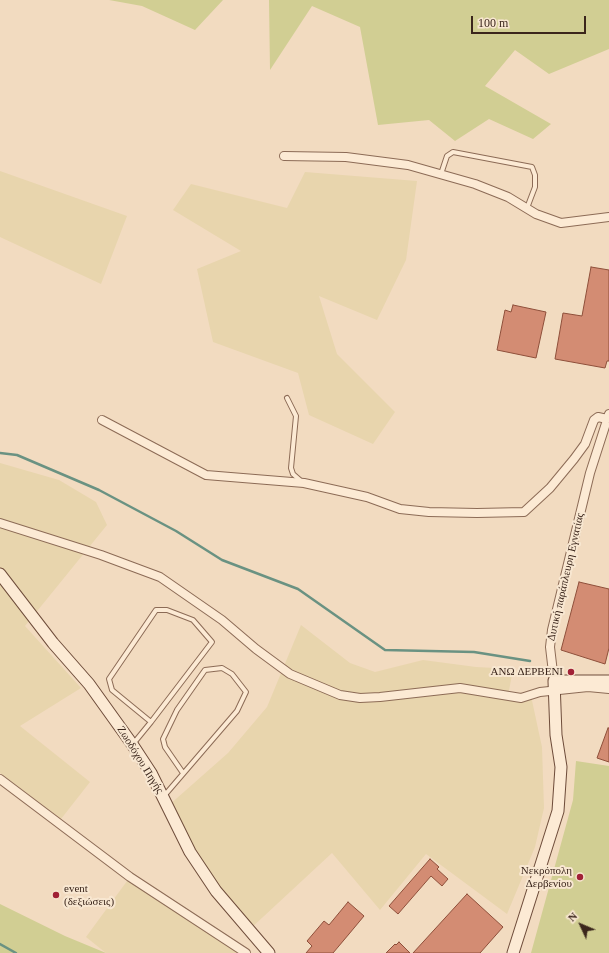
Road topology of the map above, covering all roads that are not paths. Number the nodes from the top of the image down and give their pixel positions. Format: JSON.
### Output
{"nodes":[{"id":1,"x":284,"y":156,"type":"dead end"},
{"id":2,"x":440,"y":174,"type":"junction"},
{"id":3,"x":527,"y":208,"type":"junction"},
{"id":4,"x":609,"y":217,"type":"edge"},
{"id":5,"x":287,"y":398,"type":"dead end"},
{"id":6,"x":608,"y":416,"type":"edge"},
{"id":7,"x":102,"y":420,"type":"dead end"},
{"id":8,"x":304,"y":483,"type":"junction"},
{"id":9,"x":0,"y":523,"type":"edge"},
{"id":10,"x":0,"y":574,"type":"edge"},
{"id":11,"x":608,"y":682,"type":"edge"},
{"id":12,"x":554,"y":687,"type":"junction"},
{"id":13,"x":151,"y":722,"type":"junction"},
{"id":14,"x":132,"y":744,"type":"junction"},
{"id":15,"x":183,"y":773,"type":"junction"},
{"id":16,"x":0,"y":779,"type":"edge"},
{"id":17,"x":164,"y":797,"type":"junction"},
{"id":18,"x":246,"y":953,"type":"edge"},
{"id":19,"x":269,"y":953,"type":"edge"},
{"id":20,"x":513,"y":953,"type":"edge"}],
"edges":[{"from":1,"to":2,"type":"street"},
{"from":2,"to":3,"type":"street"},
{"from":2,"to":3,"type":"lane"},
{"from":3,"to":4,"type":"street"},
{"from":5,"to":8,"type":"lane"},
{"from":6,"to":8,"type":"street"},
{"from":6,"to":12,"type":"street","name":"Δυτική παράπλευρη Εγνατίας"},
{"from":7,"to":8,"type":"street"},
{"from":9,"to":12,"type":"street"},
{"from":10,"to":14,"type":"street","name":"Ζωοδόχου Πηγής"},
{"from":11,"to":12,"type":"street"},
{"from":12,"to":20,"type":"street","name":"Δυτική παράπλευρη Εγνατίας"},
{"from":13,"to":13,"type":"lane"},
{"from":13,"to":14,"type":"lane"},
{"from":14,"to":17,"type":"street","name":"Ζωοδόχου Πηγής"},
{"from":15,"to":15,"type":"lane"},
{"from":15,"to":17,"type":"lane"},
{"from":16,"to":18,"type":"street"},
{"from":17,"to":19,"type":"street","name":"Ζωοδόχου Πηγής"}]}
